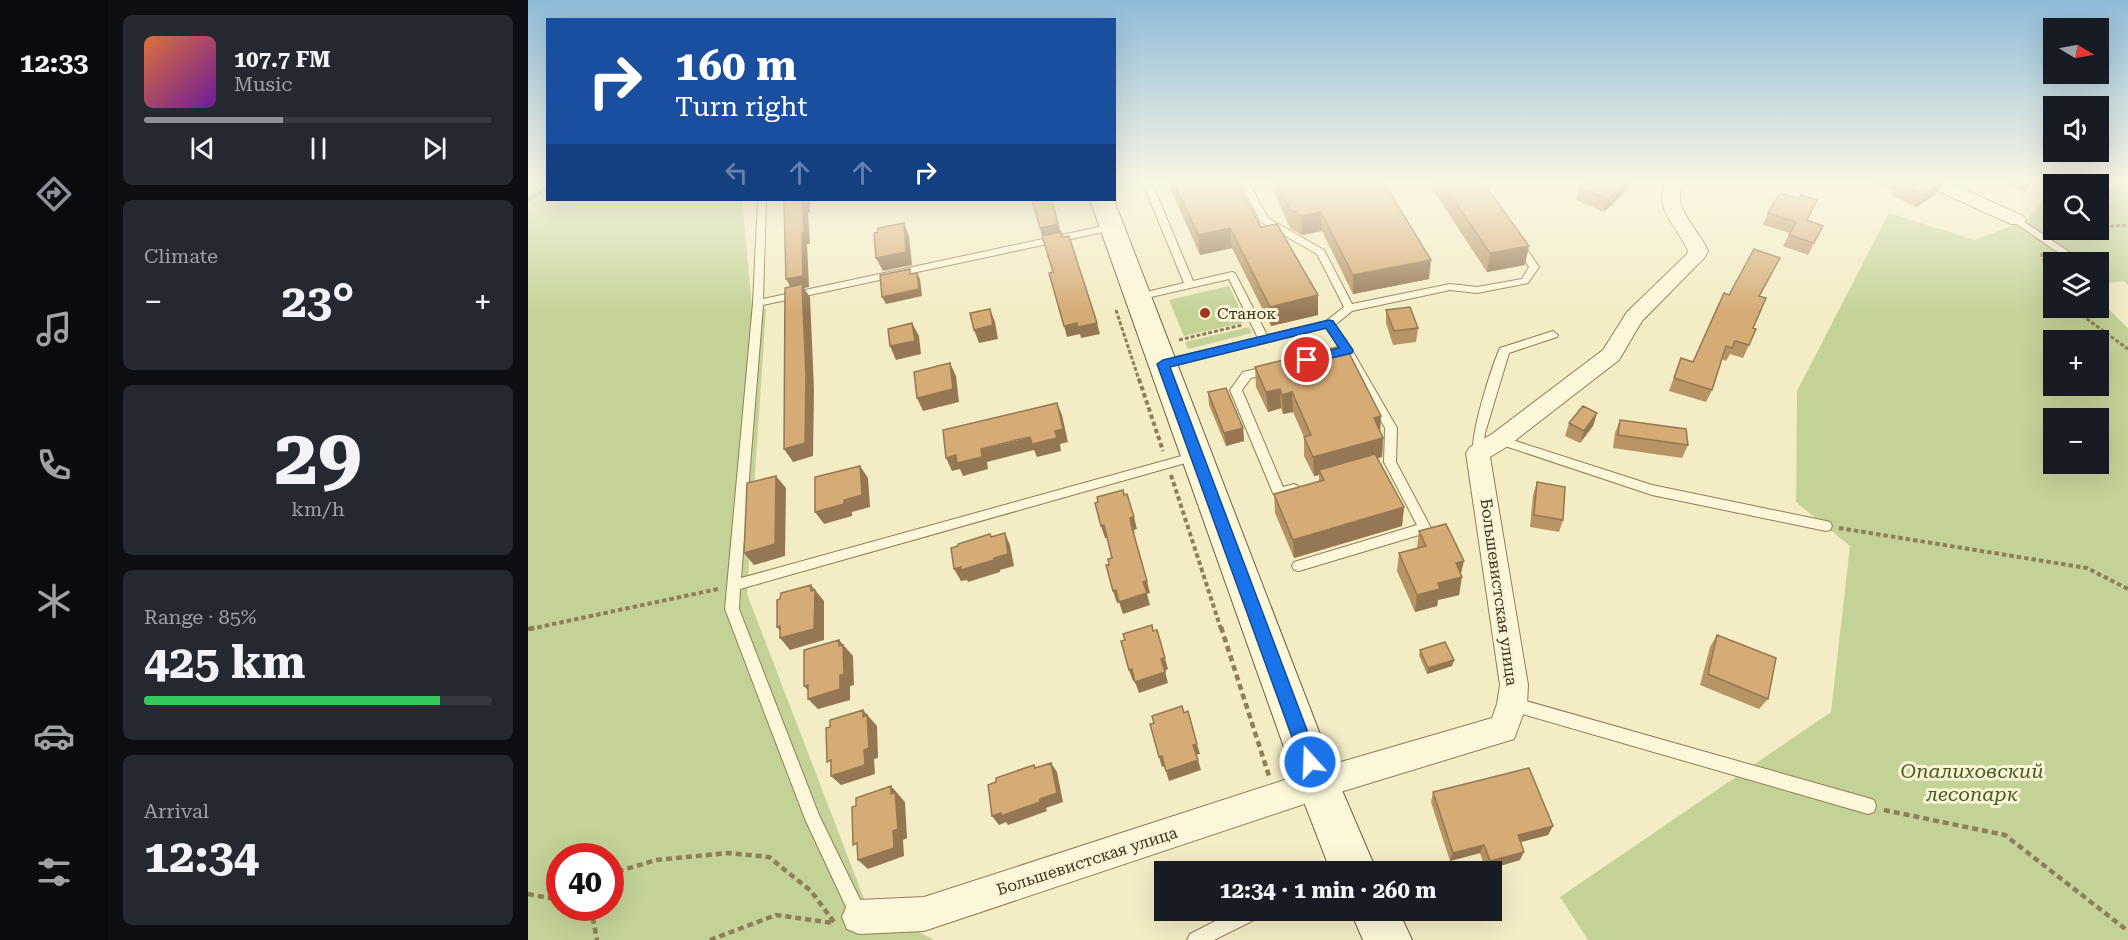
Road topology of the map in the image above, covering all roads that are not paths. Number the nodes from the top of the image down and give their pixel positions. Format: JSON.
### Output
{"nodes":[{"id":1,"x":761,"y":225,"type":"edge"},
{"id":2,"x":1061,"y":225,"type":"edge"},
{"id":3,"x":1110,"y":225,"type":"edge"},
{"id":4,"x":1165,"y":225,"type":"edge"},
{"id":5,"x":1273,"y":225,"type":"edge"},
{"id":6,"x":1684,"y":225,"type":"edge"},
{"id":7,"x":2025,"y":225,"type":"edge"},
{"id":8,"x":1515,"y":239,"type":"edge"},
{"id":9,"x":2064,"y":252,"type":"edge"},
{"id":10,"x":1190,"y":285,"type":"junction"},
{"id":11,"x":758,"y":303,"type":"junction"},
{"id":12,"x":1127,"y":303,"type":"junction"},
{"id":13,"x":1349,"y":308,"type":"junction"},
{"id":14,"x":1329,"y":324,"type":"junction"},
{"id":15,"x":1553,"y":335,"type":"dead end"},
{"id":16,"x":1263,"y":340,"type":"junction"},
{"id":17,"x":1171,"y":352,"type":"junction"},
{"id":18,"x":1281,"y":367,"type":"edge"},
{"id":19,"x":1500,"y":440,"type":"junction"},
{"id":20,"x":1478,"y":453,"type":"junction"},
{"id":21,"x":1182,"y":460,"type":"junction"},
{"id":22,"x":1301,"y":487,"type":"edge"},
{"id":23,"x":1826,"y":526,"type":"road end"},
{"id":24,"x":1299,"y":566,"type":"dead end"},
{"id":25,"x":735,"y":585,"type":"junction"},
{"id":26,"x":1512,"y":704,"type":"junction"},
{"id":27,"x":1306,"y":788,"type":"junction"},
{"id":28,"x":1868,"y":806,"type":"road end"},
{"id":29,"x":1343,"y":861,"type":"edge"},
{"id":30,"x":859,"y":917,"type":"joint"},
{"id":31,"x":1234,"y":921,"type":"edge"},
{"id":32,"x":1378,"y":921,"type":"edge"},
{"id":33,"x":1196,"y":940,"type":"edge"},
{"id":34,"x":1388,"y":940,"type":"edge"}],
"edges":[{"from":1,"to":11,"type":"lane"},
{"from":2,"to":11,"type":"lane"},
{"from":3,"to":12,"type":"street"},
{"from":4,"to":10,"type":"lane"},
{"from":5,"to":13,"type":"lane"},
{"from":6,"to":19,"type":"street"},
{"from":7,"to":9,"type":"lane"},
{"from":8,"to":13,"type":"lane"},
{"from":10,"to":12,"type":"lane"},
{"from":10,"to":16,"type":"lane"},
{"from":11,"to":25,"type":"lane"},
{"from":12,"to":17,"type":"street"},
{"from":13,"to":14,"type":"lane"},
{"from":14,"to":16,"type":"lane"},
{"from":14,"to":24,"type":"lane"},
{"from":15,"to":20,"type":"lane"},
{"from":16,"to":17,"type":"lane"},
{"from":17,"to":21,"type":"street"},
{"from":18,"to":22,"type":"lane"},
{"from":19,"to":20,"type":"street"},
{"from":19,"to":23,"type":"lane"},
{"from":20,"to":26,"type":"street","name":"Большевистская улица"},
{"from":21,"to":25,"type":"lane"},
{"from":21,"to":27,"type":"street"},
{"from":25,"to":30,"type":"lane"},
{"from":26,"to":27,"type":"street","name":"Большевистская улица"},
{"from":26,"to":28,"type":"lane"},
{"from":27,"to":29,"type":"street"},
{"from":27,"to":30,"type":"street","name":"Большевистская улица"},
{"from":31,"to":33,"type":"lane"},
{"from":32,"to":34,"type":"street"}]}
